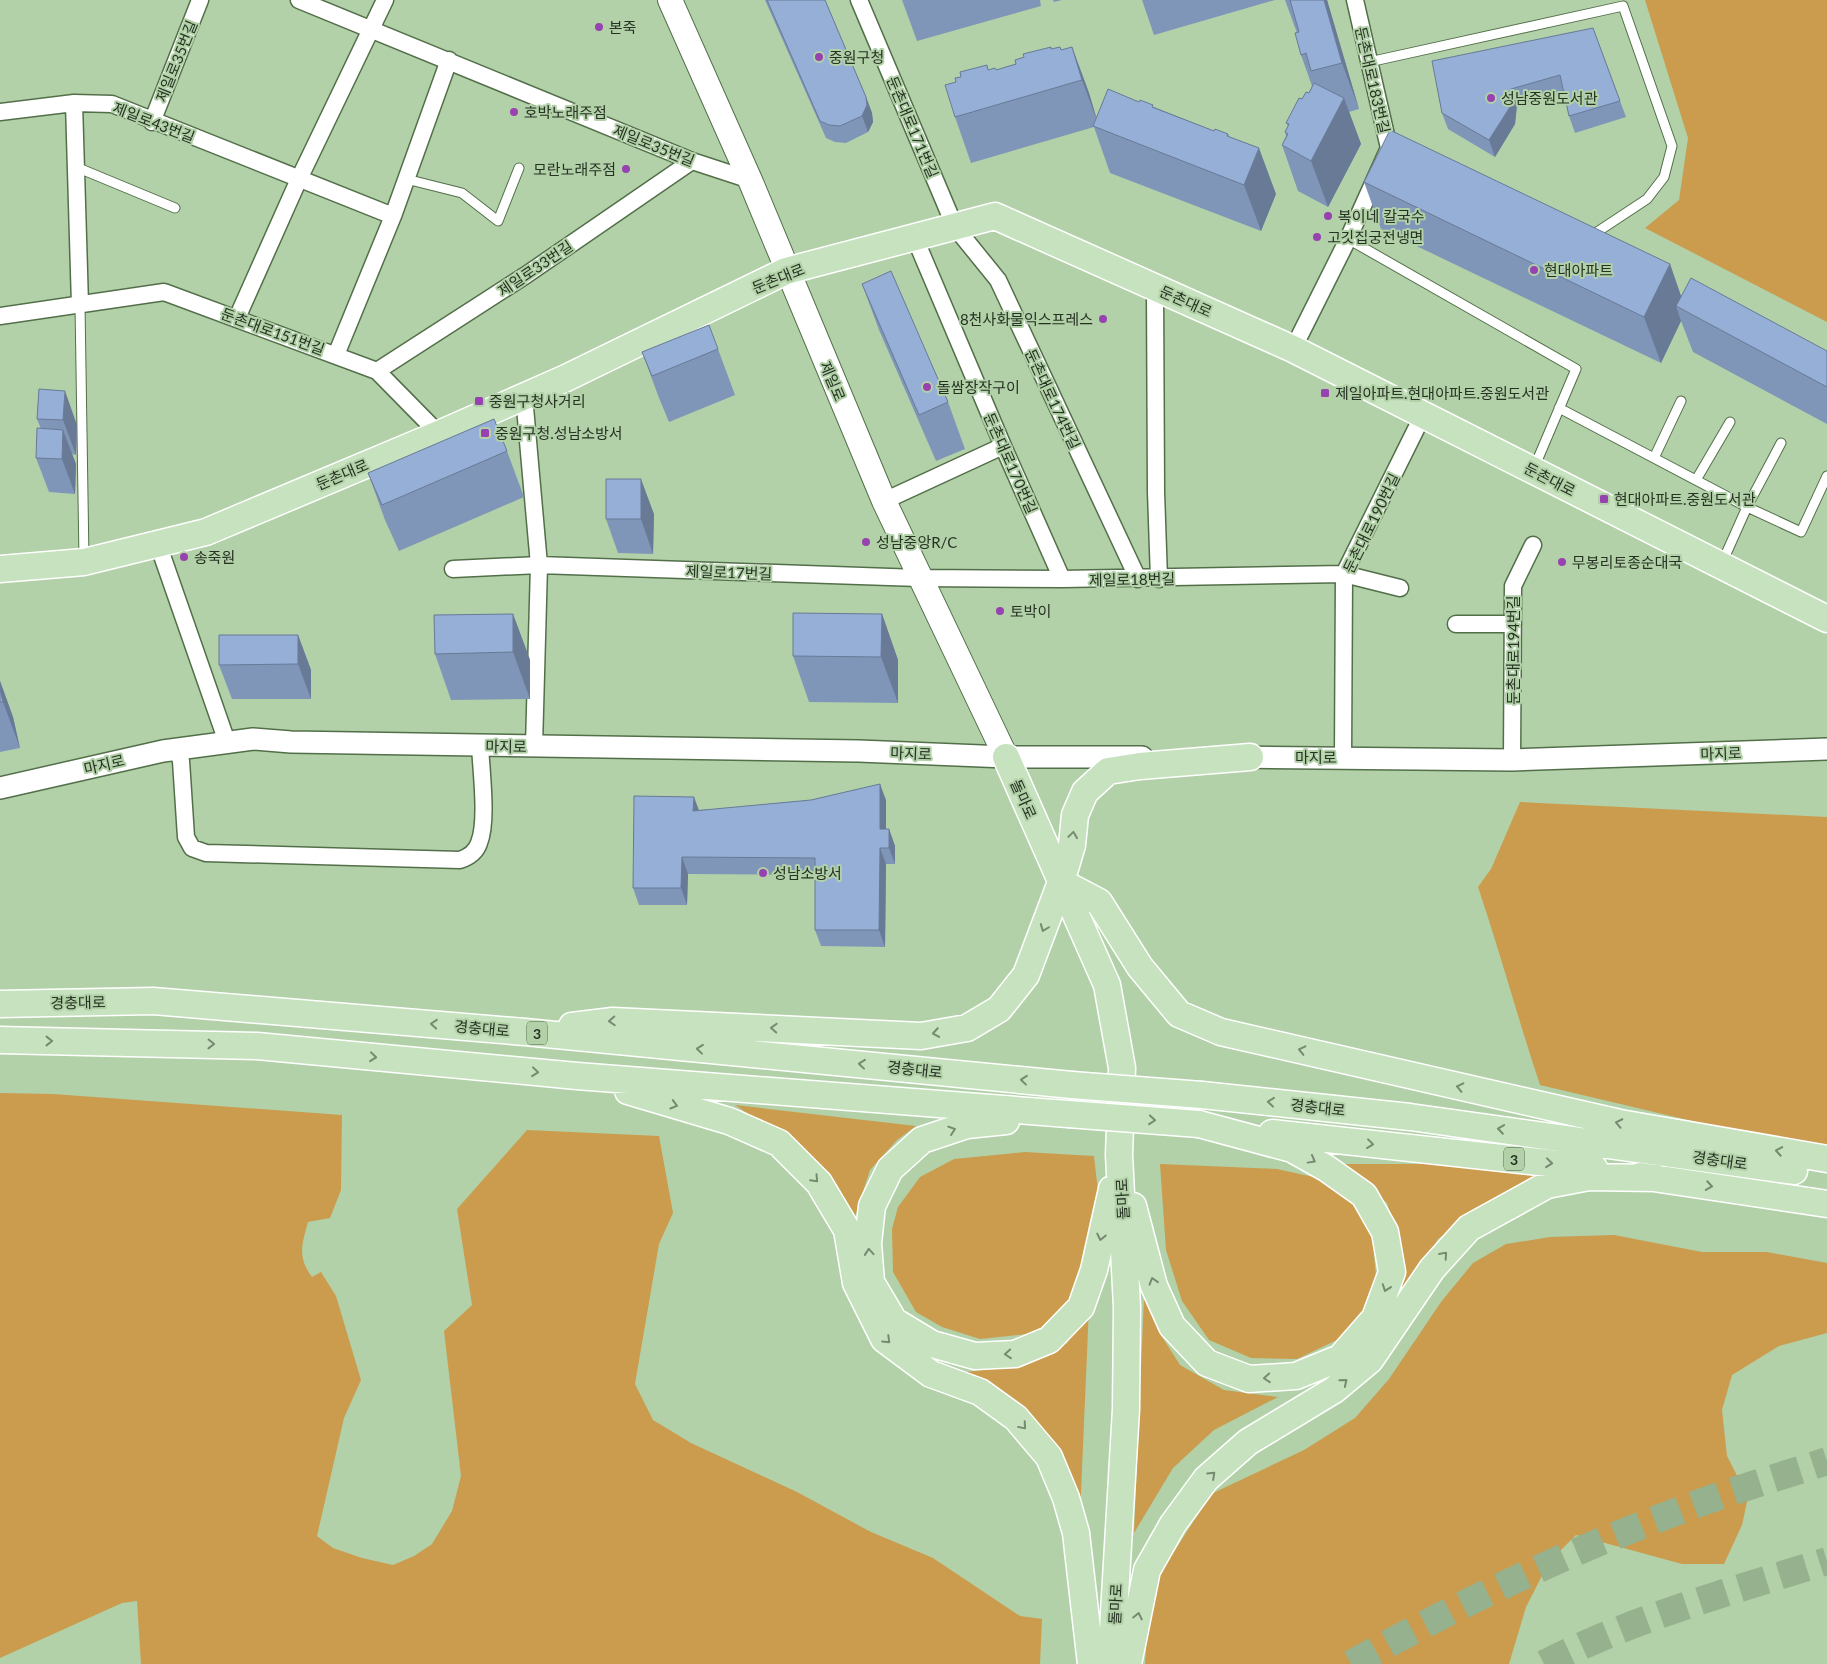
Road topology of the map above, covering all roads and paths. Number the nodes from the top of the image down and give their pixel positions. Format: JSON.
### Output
{"nodes":[{"id":1,"x":200,"y":0,"type":"edge"},
{"id":2,"x":299,"y":0,"type":"edge"},
{"id":3,"x":385,"y":0,"type":"edge"},
{"id":4,"x":670,"y":0,"type":"edge"},
{"id":5,"x":859,"y":0,"type":"edge"},
{"id":6,"x":1355,"y":0,"type":"edge"},
{"id":7,"x":371,"y":29,"type":"junction"},
{"id":8,"x":449,"y":60,"type":"junction"},
{"id":9,"x":1369,"y":62,"type":"junction"},
{"id":10,"x":74,"y":103,"type":"junction"},
{"id":11,"x":1,"y":111,"type":"edge"},
{"id":12,"x":152,"y":122,"type":"junction"},
{"id":13,"x":1389,"y":148,"type":"junction"},
{"id":14,"x":1406,"y":157,"type":"edge"},
{"id":15,"x":692,"y":161,"type":"junction"},
{"id":16,"x":76,"y":167,"type":"junction"},
{"id":17,"x":519,"y":168,"type":"dead end"},
{"id":18,"x":299,"y":179,"type":"junction"},
{"id":19,"x":406,"y":179,"type":"junction"},
{"id":20,"x":750,"y":180,"type":"junction"},
{"id":21,"x":175,"y":208,"type":"dead end"},
{"id":22,"x":393,"y":216,"type":"junction"},
{"id":23,"x":955,"y":227,"type":"junction"},
{"id":24,"x":914,"y":236,"type":"junction"},
{"id":25,"x":1348,"y":239,"type":"junction"},
{"id":26,"x":1576,"y":241,"type":"joint"},
{"id":27,"x":1598,"y":252,"type":"edge"},
{"id":28,"x":786,"y":271,"type":"junction"},
{"id":29,"x":1155,"y":288,"type":"junction"},
{"id":30,"x":80,"y":305,"type":"junction"},
{"id":31,"x":0,"y":316,"type":"edge"},
{"id":32,"x":237,"y":318,"type":"junction"},
{"id":33,"x":1294,"y":349,"type":"junction"},
{"id":34,"x":336,"y":355,"type":"junction"},
{"id":35,"x":377,"y":372,"type":"junction"},
{"id":36,"x":524,"y":396,"type":"junction"},
{"id":37,"x":1681,"y":401,"type":"dead end"},
{"id":38,"x":1559,"y":408,"type":"junction"},
{"id":39,"x":1423,"y":415,"type":"junction"},
{"id":40,"x":1730,"y":422,"type":"dead end"},
{"id":41,"x":439,"y":434,"type":"junction"},
{"id":42,"x":1781,"y":443,"type":"dead end"},
{"id":43,"x":1002,"y":446,"type":"junction"},
{"id":44,"x":1654,"y":458,"type":"junction"},
{"id":45,"x":1533,"y":470,"type":"junction"},
{"id":46,"x":1827,"y":476,"type":"edge"},
{"id":47,"x":1696,"y":480,"type":"junction"},
{"id":48,"x":884,"y":501,"type":"junction"},
{"id":49,"x":1747,"y":507,"type":"junction"},
{"id":50,"x":158,"y":544,"type":"junction"},
{"id":51,"x":1533,"y":545,"type":"dead end"},
{"id":52,"x":84,"y":562,"type":"junction"},
{"id":53,"x":539,"y":565,"type":"junction"},
{"id":54,"x":1721,"y":566,"type":"junction"},
{"id":55,"x":0,"y":568,"type":"edge"},
{"id":56,"x":453,"y":570,"type":"dead end"},
{"id":57,"x":1344,"y":574,"type":"junction"},
{"id":58,"x":919,"y":578,"type":"junction"},
{"id":59,"x":1062,"y":579,"type":"junction"},
{"id":60,"x":1138,"y":579,"type":"junction"},
{"id":61,"x":1159,"y":579,"type":"junction"},
{"id":62,"x":1400,"y":588,"type":"dead end"},
{"id":63,"x":1827,"y":619,"type":"edge"},
{"id":64,"x":1456,"y":624,"type":"dead end"},
{"id":65,"x":1513,"y":624,"type":"junction"},
{"id":66,"x":227,"y":742,"type":"junction"},
{"id":67,"x":480,"y":745,"type":"junction"},
{"id":68,"x":534,"y":746,"type":"junction"},
{"id":69,"x":178,"y":749,"type":"junction"},
{"id":70,"x":1827,"y":749,"type":"edge"},
{"id":71,"x":1006,"y":757,"type":"junction"},
{"id":72,"x":1250,"y":757,"type":"junction"},
{"id":73,"x":1342,"y":757,"type":"junction"},
{"id":74,"x":1512,"y":760,"type":"junction"},
{"id":75,"x":0,"y":788,"type":"edge"},
{"id":76,"x":1061,"y":882,"type":"junction"},
{"id":77,"x":0,"y":1004,"type":"edge"},
{"id":78,"x":524,"y":1032,"type":"junction"},
{"id":79,"x":0,"y":1040,"type":"edge"},
{"id":80,"x":577,"y":1076,"type":"junction"},
{"id":81,"x":1068,"y":1114,"type":"junction"},
{"id":82,"x":1200,"y":1124,"type":"junction"},
{"id":83,"x":1119,"y":1155,"type":"junction"},
{"id":84,"x":1827,"y":1159,"type":"edge"},
{"id":85,"x":1827,"y":1176,"type":"edge"},
{"id":86,"x":1656,"y":1178,"type":"junction"},
{"id":87,"x":1827,"y":1204,"type":"edge"},
{"id":88,"x":1091,"y":1664,"type":"edge"},
{"id":89,"x":1111,"y":1664,"type":"edge"},
{"id":90,"x":1128,"y":1664,"type":"edge"}],
"edges":[{"from":1,"to":12,"type":"street","name":"제일로35번길"},
{"from":2,"to":7,"type":"street","name":"제일로35번길"},
{"from":3,"to":7,"type":"street"},
{"from":4,"to":20,"type":"main road","name":"제일로"},
{"from":5,"to":23,"type":"street","name":"둔촌대로171번길"},
{"from":6,"to":9,"type":"street","name":"둔촌대로183번길"},
{"from":7,"to":8,"type":"street","name":"제일로35번길"},
{"from":7,"to":18,"type":"street"},
{"from":8,"to":15,"type":"street","name":"제일로35번길"},
{"from":8,"to":19,"type":"street"},
{"from":9,"to":13,"type":"street","name":"둔촌대로183번길"},
{"from":9,"to":26,"type":"lane"},
{"from":10,"to":11,"type":"street","name":"제일로43번길"},
{"from":10,"to":12,"type":"street","name":"제일로43번길"},
{"from":10,"to":16,"type":"street"},
{"from":12,"to":18,"type":"street","name":"제일로43번길"},
{"from":13,"to":14,"type":"street"},
{"from":13,"to":25,"type":"street","name":"둔촌대로183번길"},
{"from":15,"to":20,"type":"street","name":"제일로35번길"},
{"from":15,"to":35,"type":"street","name":"제일로33번길"},
{"from":16,"to":21,"type":"lane"},
{"from":16,"to":30,"type":"street"},
{"from":17,"to":19,"type":"lane"},
{"from":18,"to":22,"type":"street","name":"제일로43번길"},
{"from":18,"to":32,"type":"street"},
{"from":19,"to":22,"type":"street"},
{"from":20,"to":28,"type":"main road","name":"제일로"},
{"from":22,"to":34,"type":"street"},
{"from":23,"to":24,"type":"main road","name":"둔촌대로"},
{"from":23,"to":29,"type":"main road","name":"둔촌대로"},
{"from":23,"to":60,"type":"street","name":"둔촌대로174번길"},
{"from":24,"to":28,"type":"main road","name":"둔촌대로"},
{"from":24,"to":43,"type":"street","name":"둔촌대로170번길"},
{"from":25,"to":33,"type":"street","name":"둔촌대로183번길"},
{"from":25,"to":38,"type":"lane"},
{"from":26,"to":27,"type":"street"},
{"from":28,"to":36,"type":"main road","name":"둔촌대로"},
{"from":28,"to":48,"type":"main road","name":"제일로"},
{"from":29,"to":33,"type":"main road","name":"둔촌대로"},
{"from":29,"to":61,"type":"street"},
{"from":30,"to":31,"type":"street","name":"둔촌대로151번길"},
{"from":30,"to":32,"type":"street","name":"둔촌대로151번길"},
{"from":30,"to":52,"type":"lane"},
{"from":32,"to":34,"type":"street","name":"둔촌대로151번길"},
{"from":33,"to":39,"type":"main road","name":"둔촌대로"},
{"from":34,"to":35,"type":"street","name":"둔촌대로151번길"},
{"from":35,"to":41,"type":"street","name":"둔촌대로151번길"},
{"from":36,"to":41,"type":"main road","name":"둔촌대로"},
{"from":36,"to":53,"type":"street"},
{"from":37,"to":44,"type":"lane"},
{"from":38,"to":44,"type":"lane"},
{"from":38,"to":45,"type":"lane"},
{"from":39,"to":45,"type":"main road","name":"둔촌대로"},
{"from":39,"to":57,"type":"street","name":"둔촌대로190번길"},
{"from":40,"to":47,"type":"lane"},
{"from":41,"to":50,"type":"main road","name":"둔촌대로"},
{"from":42,"to":49,"type":"lane"},
{"from":43,"to":48,"type":"street"},
{"from":43,"to":59,"type":"street","name":"둔촌대로170번길"},
{"from":44,"to":47,"type":"lane"},
{"from":45,"to":54,"type":"main road","name":"둔촌대로"},
{"from":46,"to":49,"type":"lane"},
{"from":47,"to":49,"type":"lane"},
{"from":48,"to":58,"type":"main road","name":"제일로"},
{"from":49,"to":54,"type":"lane"},
{"from":50,"to":52,"type":"main road","name":"둔촌대로"},
{"from":50,"to":66,"type":"street"},
{"from":51,"to":65,"type":"street","name":"둔촌대로194번길"},
{"from":52,"to":55,"type":"main road","name":"둔촌대로"},
{"from":53,"to":56,"type":"street","name":"제일로17번길"},
{"from":53,"to":58,"type":"street","name":"제일로17번길"},
{"from":53,"to":68,"type":"street"},
{"from":54,"to":63,"type":"main road","name":"둔촌대로"},
{"from":57,"to":61,"type":"street","name":"제일로18번길"},
{"from":57,"to":62,"type":"street","name":"제일로18번길"},
{"from":57,"to":73,"type":"street","name":"둔촌대로190번길"},
{"from":58,"to":59,"type":"street","name":"제일로18번길"},
{"from":58,"to":71,"type":"main road","name":"제일로"},
{"from":59,"to":60,"type":"street","name":"제일로18번길"},
{"from":60,"to":61,"type":"street","name":"제일로18번길"},
{"from":64,"to":65,"type":"street"},
{"from":65,"to":74,"type":"street","name":"둔촌대로194번길"},
{"from":66,"to":67,"type":"street","name":"마지로"},
{"from":66,"to":69,"type":"street","name":"마지로"},
{"from":67,"to":68,"type":"street","name":"마지로"},
{"from":67,"to":69,"type":"street"},
{"from":68,"to":71,"type":"street","name":"마지로"},
{"from":69,"to":75,"type":"street","name":"마지로"},
{"from":70,"to":74,"type":"street","name":"마지로"},
{"from":71,"to":72,"type":"street","name":"마지로"},
{"from":71,"to":76,"type":"main road","name":"돌마로"},
{"from":72,"to":73,"type":"street","name":"마지로"},
{"from":76,"to":72,"type":"main road","one_way":true},
{"from":73,"to":74,"type":"street","name":"마지로"},
{"from":76,"to":78,"type":"main road","one_way":true},
{"from":76,"to":83,"type":"main road","name":"돌마로"},
{"from":84,"to":76,"type":"main road","one_way":true},
{"from":78,"to":77,"type":"main road","name":"경충대로","number":"3","one_way":true},
{"from":85,"to":78,"type":"main road","name":"경충대로","number":"3","one_way":true,"bridge":true},
{"from":79,"to":80,"type":"main road","name":"경충대로","number":"3","one_way":true},
{"from":80,"to":81,"type":"main road","name":"경충대로","number":"3"},
{"from":80,"to":88,"type":"main road","one_way":true},
{"from":81,"to":82,"type":"main road","name":"경충대로","number":"3","one_way":true,"bridge":true},
{"from":83,"to":81,"type":"main road","one_way":true},
{"from":82,"to":83,"type":"main road","one_way":true},
{"from":82,"to":86,"type":"main road","name":"경충대로","number":"3","one_way":true},
{"from":83,"to":89,"type":"main road","name":"돌마로"},
{"from":86,"to":87,"type":"main road","name":"경충대로","number":"3","one_way":true},
{"from":90,"to":86,"type":"main road","one_way":true}]}
